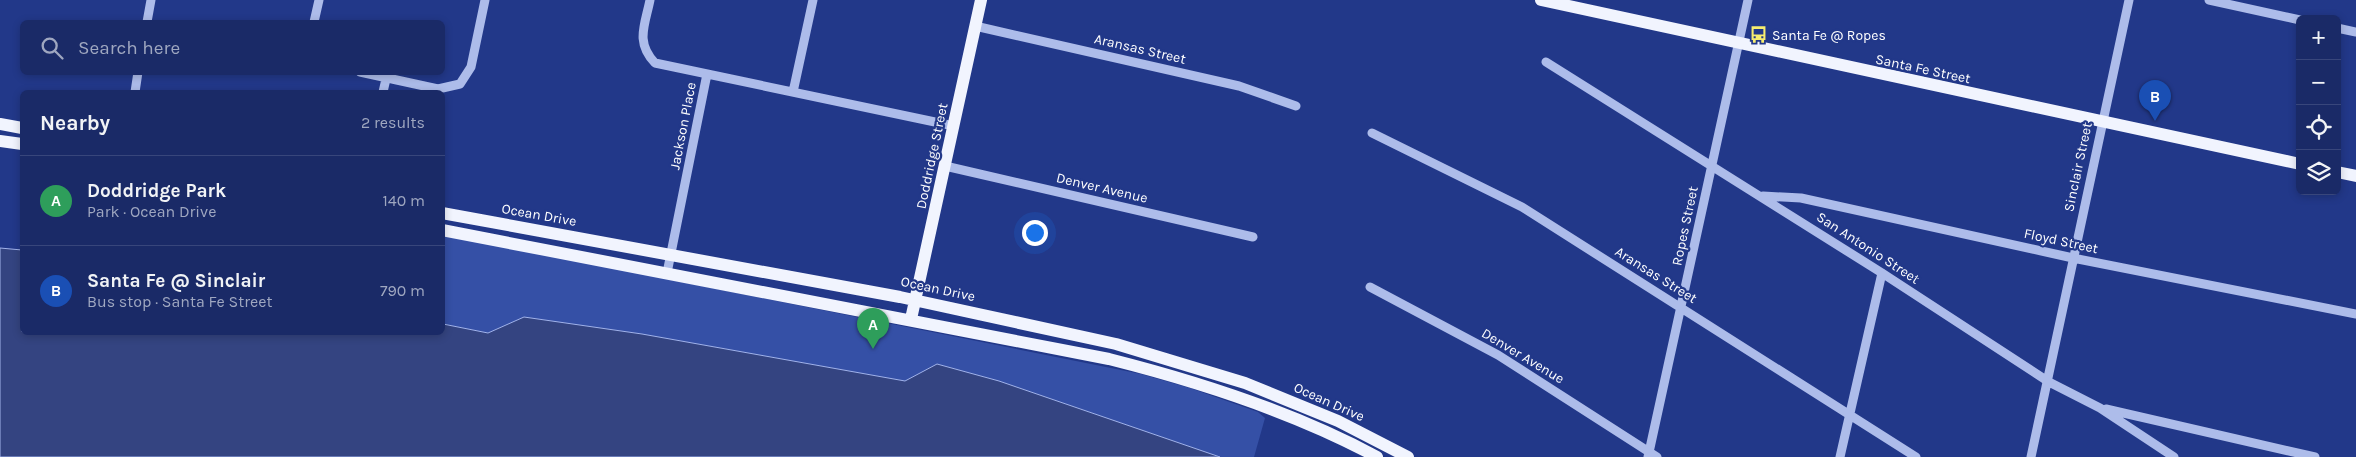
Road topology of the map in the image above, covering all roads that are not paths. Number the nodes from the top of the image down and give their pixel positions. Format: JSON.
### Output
{"nodes":[{"id":1,"x":152,"y":0,"type":"edge"},
{"id":2,"x":319,"y":0,"type":"edge"},
{"id":3,"x":485,"y":0,"type":"edge"},
{"id":4,"x":650,"y":0,"type":"edge"},
{"id":5,"x":813,"y":0,"type":"edge"},
{"id":6,"x":981,"y":0,"type":"edge"},
{"id":7,"x":1541,"y":0,"type":"edge"},
{"id":8,"x":1748,"y":0,"type":"edge"},
{"id":9,"x":2128,"y":0,"type":"edge"},
{"id":10,"x":2209,"y":0,"type":"edge"},
{"id":11,"x":2296,"y":19,"type":"edge"},
{"id":12,"x":147,"y":20,"type":"edge"},
{"id":13,"x":314,"y":20,"type":"edge"},
{"id":14,"x":976,"y":26,"type":"junction"},
{"id":15,"x":2341,"y":29,"type":"edge"},
{"id":16,"x":2356,"y":32,"type":"edge"},
{"id":17,"x":1739,"y":44,"type":"junction"},
{"id":18,"x":1546,"y":62,"type":"dead end"},
{"id":19,"x":707,"y":74,"type":"junction"},
{"id":20,"x":138,"y":75,"type":"edge"},
{"id":21,"x":371,"y":75,"type":"edge"},
{"id":22,"x":386,"y":79,"type":"junction"},
{"id":23,"x":135,"y":90,"type":"edge"},
{"id":24,"x":383,"y":90,"type":"edge"},
{"id":25,"x":793,"y":92,"type":"junction"},
{"id":26,"x":1296,"y":106,"type":"dead end"},
{"id":27,"x":2102,"y":123,"type":"junction"},
{"id":28,"x":0,"y":124,"type":"edge"},
{"id":29,"x":954,"y":126,"type":"junction"},
{"id":30,"x":20,"y":128,"type":"edge"},
{"id":31,"x":1372,"y":133,"type":"dead end"},
{"id":32,"x":0,"y":141,"type":"edge"},
{"id":33,"x":20,"y":144,"type":"edge"},
{"id":34,"x":2296,"y":163,"type":"edge"},
{"id":35,"x":1712,"y":165,"type":"junction"},
{"id":36,"x":945,"y":166,"type":"junction"},
{"id":37,"x":2341,"y":173,"type":"edge"},
{"id":38,"x":2356,"y":176,"type":"edge"},
{"id":39,"x":1761,"y":196,"type":"junction"},
{"id":40,"x":445,"y":214,"type":"edge"},
{"id":41,"x":510,"y":225,"type":"junction"},
{"id":42,"x":445,"y":231,"type":"edge"},
{"id":43,"x":1253,"y":237,"type":"dead end"},
{"id":44,"x":584,"y":238,"type":"junction"},
{"id":45,"x":506,"y":243,"type":"junction"},
{"id":46,"x":672,"y":254,"type":"junction"},
{"id":47,"x":582,"y":257,"type":"junction"},
{"id":48,"x":2073,"y":258,"type":"junction"},
{"id":49,"x":667,"y":273,"type":"junction"},
{"id":50,"x":1882,"y":273,"type":"junction"},
{"id":51,"x":1370,"y":287,"type":"dead end"},
{"id":52,"x":916,"y":300,"type":"junction"},
{"id":53,"x":1682,"y":308,"type":"junction"},
{"id":54,"x":2356,"y":314,"type":"edge"},
{"id":55,"x":911,"y":319,"type":"junction"},
{"id":56,"x":1198,"y":368,"type":"junction"},
{"id":57,"x":2049,"y":382,"type":"junction"},
{"id":58,"x":1194,"y":383,"type":"junction"},
{"id":59,"x":2100,"y":408,"type":"junction"},
{"id":60,"x":1849,"y":414,"type":"junction"},
{"id":61,"x":1370,"y":437,"type":"junction"},
{"id":62,"x":1363,"y":450,"type":"junction"},
{"id":63,"x":2163,"y":454,"type":"edge"},
{"id":64,"x":1652,"y":455,"type":"edge"},
{"id":65,"x":1377,"y":457,"type":"edge"},
{"id":66,"x":1408,"y":457,"type":"edge"},
{"id":67,"x":1840,"y":457,"type":"edge"},
{"id":68,"x":1916,"y":457,"type":"edge"},
{"id":69,"x":2031,"y":457,"type":"edge"},
{"id":70,"x":2174,"y":457,"type":"edge"},
{"id":71,"x":2315,"y":457,"type":"edge"}],
"edges":[{"from":1,"to":12,"type":"street"},
{"from":2,"to":13,"type":"street"},
{"from":3,"to":22,"type":"street"},
{"from":4,"to":19,"type":"street","name":"Jackson Place"},
{"from":5,"to":25,"type":"street"},
{"from":6,"to":14,"type":"main road","name":"Doddridge Street"},
{"from":7,"to":17,"type":"main road","name":"Santa Fe Street"},
{"from":8,"to":17,"type":"street","name":"Ropes Street"},
{"from":9,"to":27,"type":"street","name":"Sinclair Street"},
{"from":10,"to":11,"type":"street"},
{"from":14,"to":26,"type":"street","name":"Aransas Street"},
{"from":14,"to":29,"type":"main road","name":"Doddridge Street"},
{"from":15,"to":16,"type":"street"},
{"from":17,"to":27,"type":"main road","name":"Santa Fe Street"},
{"from":17,"to":35,"type":"street","name":"Ropes Street"},
{"from":18,"to":35,"type":"street","name":"San Antonio Street"},
{"from":19,"to":25,"type":"street"},
{"from":19,"to":46,"type":"street","name":"Jackson Place"},
{"from":20,"to":23,"type":"street"},
{"from":21,"to":22,"type":"street"},
{"from":22,"to":24,"type":"street"},
{"from":25,"to":29,"type":"street"},
{"from":27,"to":34,"type":"main road","name":"Santa Fe Street"},
{"from":27,"to":48,"type":"street","name":"Sinclair Street"},
{"from":28,"to":30,"type":"main road"},
{"from":29,"to":36,"type":"main road","name":"Doddridge Street"},
{"from":31,"to":53,"type":"street","name":"Aransas Street"},
{"from":32,"to":33,"type":"main road"},
{"from":35,"to":39,"type":"street","name":"San Antonio Street"},
{"from":35,"to":53,"type":"street","name":"Ropes Street"},
{"from":36,"to":43,"type":"street","name":"Denver Avenue"},
{"from":36,"to":52,"type":"main road","name":"Doddridge Street"},
{"from":37,"to":38,"type":"main road"},
{"from":39,"to":48,"type":"street","name":"Floyd Street"},
{"from":39,"to":50,"type":"street","name":"San Antonio Street"},
{"from":40,"to":41,"type":"main road","name":"Ocean Drive"},
{"from":41,"to":44,"type":"main road","name":"Ocean Drive"},
{"from":41,"to":45,"type":"main road"},
{"from":42,"to":45,"type":"main road"},
{"from":44,"to":46,"type":"main road","name":"Ocean Drive"},
{"from":44,"to":47,"type":"main road"},
{"from":45,"to":47,"type":"main road"},
{"from":46,"to":49,"type":"street","name":"Jackson Place"},
{"from":46,"to":52,"type":"main road","name":"Ocean Drive"},
{"from":47,"to":49,"type":"main road"},
{"from":48,"to":54,"type":"street","name":"Floyd Street"},
{"from":48,"to":57,"type":"street","name":"Sinclair Street"},
{"from":49,"to":55,"type":"main road"},
{"from":50,"to":57,"type":"street","name":"San Antonio Street"},
{"from":50,"to":60,"type":"street"},
{"from":51,"to":64,"type":"street","name":"Denver Avenue"},
{"from":52,"to":55,"type":"main road","name":"Doddridge Street"},
{"from":52,"to":56,"type":"main road","name":"Ocean Drive"},
{"from":53,"to":60,"type":"street","name":"Aransas Street"},
{"from":53,"to":64,"type":"street","name":"Ropes Street"},
{"from":55,"to":58,"type":"main road"},
{"from":56,"to":58,"type":"main road"},
{"from":56,"to":61,"type":"main road","name":"Ocean Drive"},
{"from":57,"to":59,"type":"street","name":"San Antonio Street"},
{"from":57,"to":69,"type":"street","name":"Sinclair Street"},
{"from":58,"to":62,"type":"main road"},
{"from":59,"to":63,"type":"street","name":"San Antonio Street"},
{"from":59,"to":71,"type":"street"},
{"from":60,"to":67,"type":"street"},
{"from":60,"to":68,"type":"street","name":"Aransas Street"},
{"from":61,"to":62,"type":"main road"},
{"from":61,"to":66,"type":"main road","name":"Ocean Drive"},
{"from":62,"to":65,"type":"main road"},
{"from":63,"to":70,"type":"street","name":"San Antonio Street"}]}
